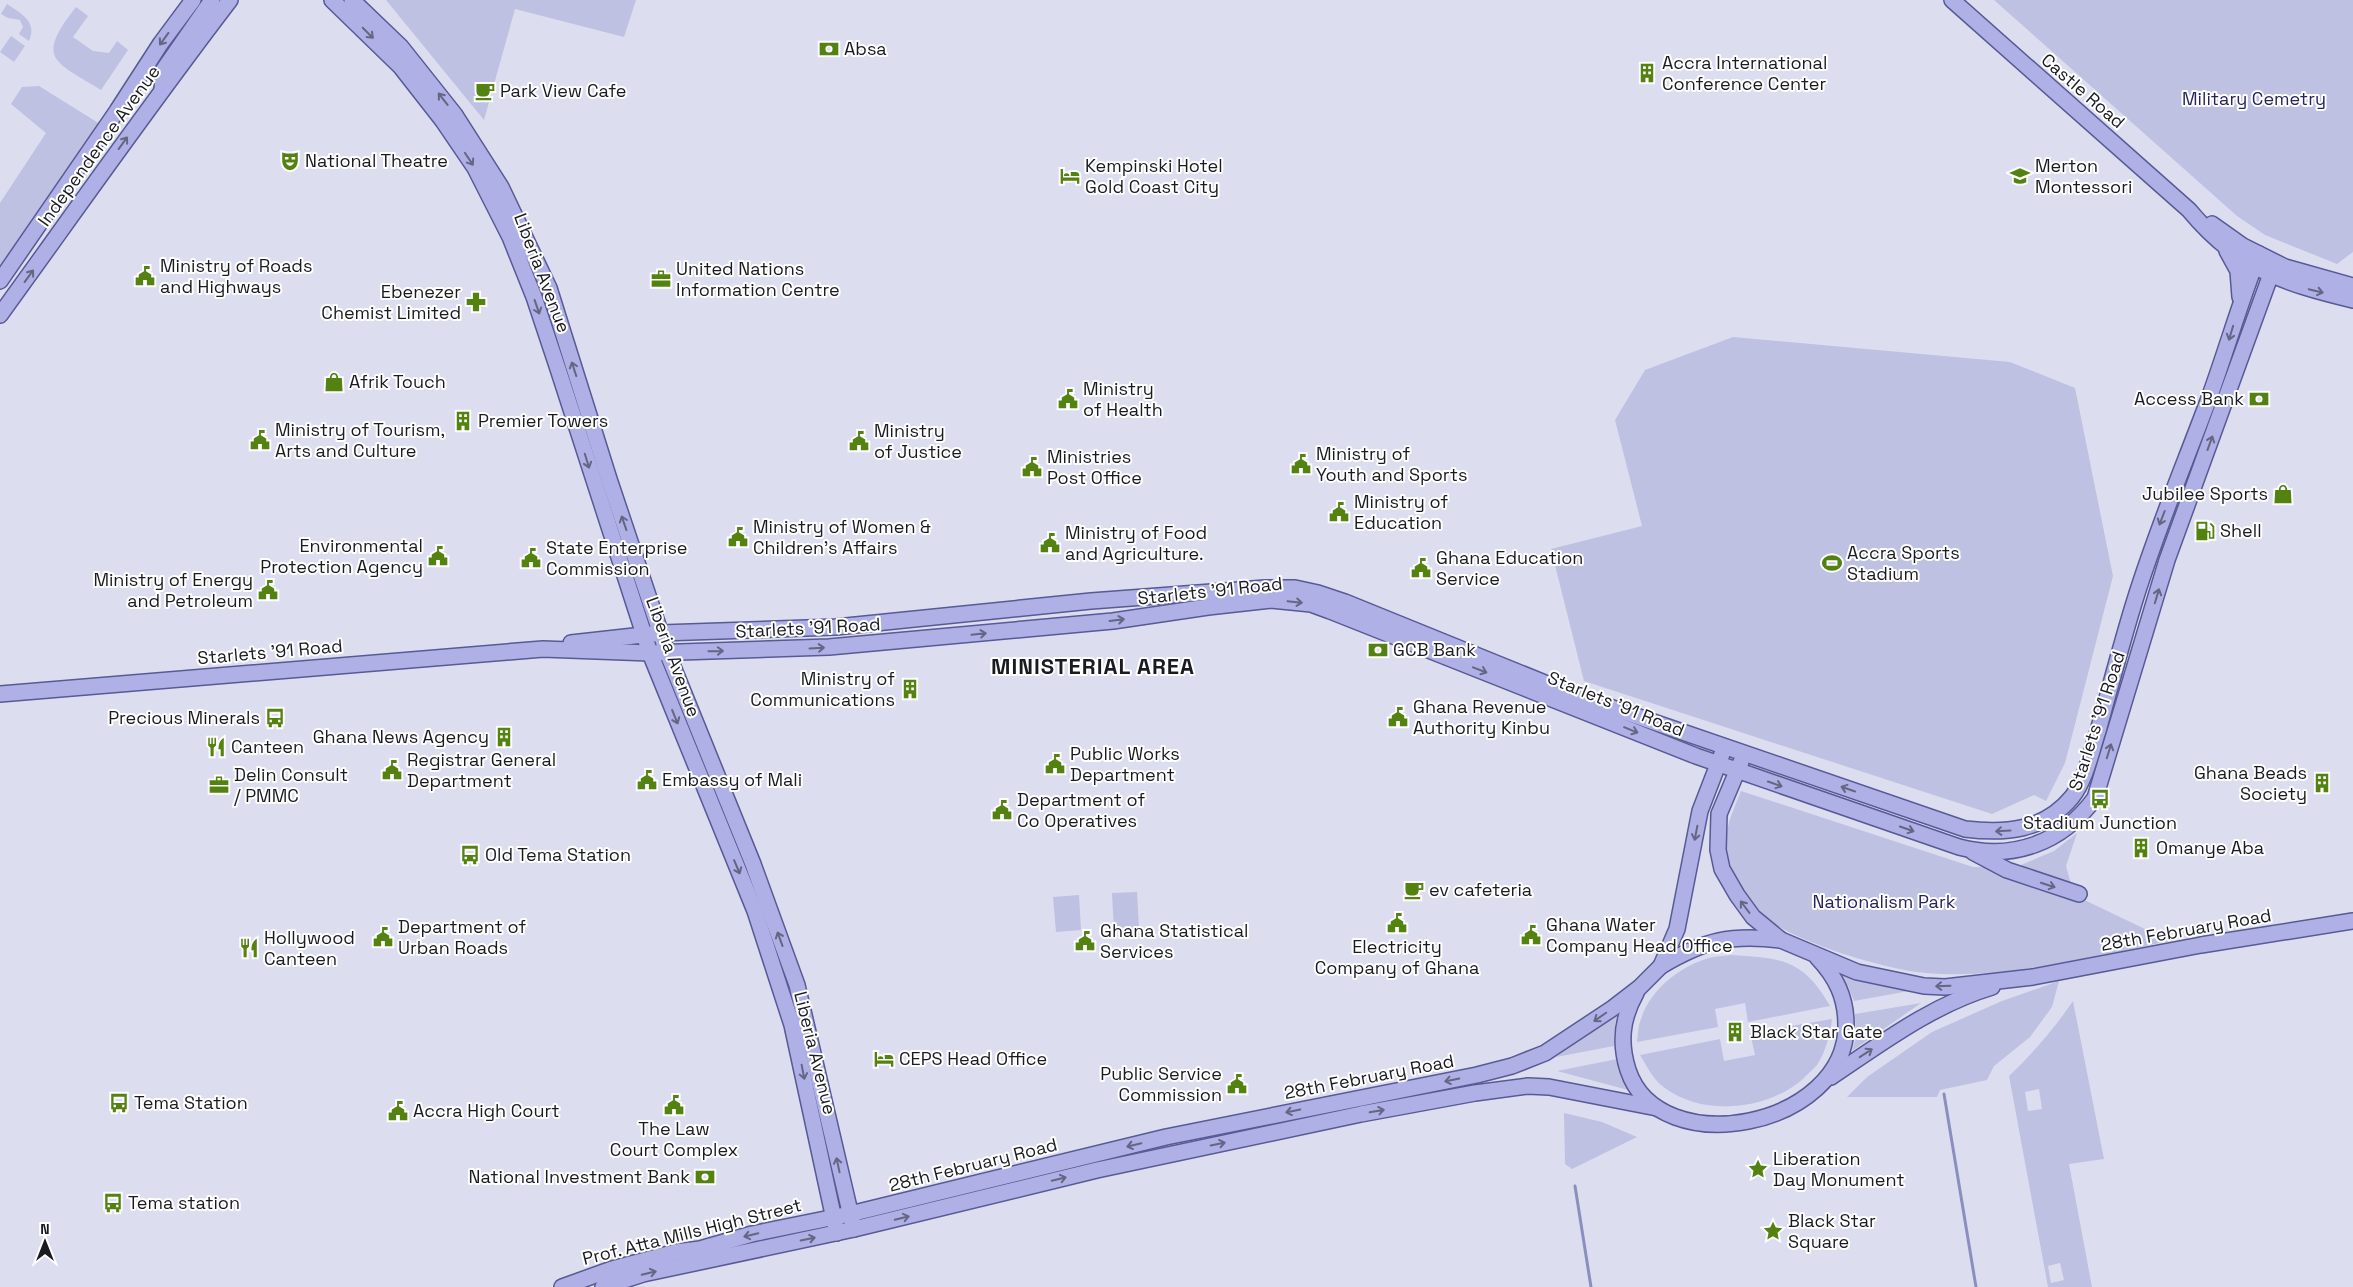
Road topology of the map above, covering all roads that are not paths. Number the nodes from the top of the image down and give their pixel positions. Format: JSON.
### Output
{"nodes":[{"id":1,"x":192,"y":0,"type":"edge"},
{"id":2,"x":212,"y":0,"type":"edge"},
{"id":3,"x":230,"y":0,"type":"edge"},
{"id":4,"x":332,"y":0,"type":"edge"},
{"id":5,"x":352,"y":0,"type":"edge"},
{"id":6,"x":1952,"y":0,"type":"edge"},
{"id":7,"x":162,"y":90,"type":"junction"},
{"id":8,"x":2189,"y":210,"type":"junction"},
{"id":9,"x":2225,"y":247,"type":"junction"},
{"id":10,"x":2257,"y":261,"type":"junction"},
{"id":11,"x":2273,"y":269,"type":"junction"},
{"id":12,"x":0,"y":281,"type":"edge"},
{"id":13,"x":2294,"y":285,"type":"junction"},
{"id":14,"x":2353,"y":286,"type":"edge"},
{"id":15,"x":2353,"y":300,"type":"edge"},
{"id":16,"x":2240,"y":303,"type":"junction"},
{"id":17,"x":2258,"y":305,"type":"junction"},
{"id":18,"x":0,"y":315,"type":"edge"},
{"id":19,"x":1090,"y":601,"type":"junction"},
{"id":20,"x":634,"y":604,"type":"junction"},
{"id":21,"x":653,"y":609,"type":"junction"},
{"id":22,"x":2129,"y":621,"type":"junction"},
{"id":23,"x":2147,"y":626,"type":"junction"},
{"id":24,"x":1033,"y":628,"type":"junction"},
{"id":25,"x":682,"y":632,"type":"junction"},
{"id":26,"x":661,"y":633,"type":"junction"},
{"id":27,"x":643,"y":634,"type":"junction"},
{"id":28,"x":608,"y":638,"type":"junction"},
{"id":29,"x":543,"y":649,"type":"junction"},
{"id":30,"x":618,"y":651,"type":"junction"},
{"id":31,"x":667,"y":652,"type":"junction"},
{"id":32,"x":650,"y":653,"type":"junction"},
{"id":33,"x":658,"y":672,"type":"junction"},
{"id":34,"x":0,"y":694,"type":"edge"},
{"id":35,"x":1725,"y":746,"type":"junction"},
{"id":36,"x":1744,"y":754,"type":"junction"},
{"id":37,"x":1696,"y":756,"type":"junction"},
{"id":38,"x":1719,"y":764,"type":"junction"},
{"id":39,"x":1745,"y":773,"type":"junction"},
{"id":40,"x":1710,"y":787,"type":"junction"},
{"id":41,"x":1874,"y":797,"type":"junction"},
{"id":42,"x":1868,"y":816,"type":"junction"},
{"id":43,"x":1972,"y":851,"type":"junction"},
{"id":44,"x":2078,"y":894,"type":"dead end"},
{"id":45,"x":2353,"y":921,"type":"edge"},
{"id":46,"x":1781,"y":940,"type":"junction"},
{"id":47,"x":1814,"y":955,"type":"junction"},
{"id":48,"x":1661,"y":966,"type":"junction"},
{"id":49,"x":2027,"y":978,"type":"junction"},
{"id":50,"x":1639,"y":988,"type":"junction"},
{"id":51,"x":1826,"y":1080,"type":"junction"},
{"id":52,"x":1657,"y":1108,"type":"junction"},
{"id":53,"x":828,"y":1186,"type":"junction"},
{"id":54,"x":844,"y":1189,"type":"junction"},
{"id":55,"x":882,"y":1206,"type":"junction"},
{"id":56,"x":850,"y":1214,"type":"junction"},
{"id":57,"x":833,"y":1217,"type":"junction"},
{"id":58,"x":814,"y":1221,"type":"junction"},
{"id":59,"x":854,"y":1229,"type":"junction"},
{"id":60,"x":837,"y":1233,"type":"junction"},
{"id":61,"x":562,"y":1287,"type":"edge"},
{"id":62,"x":603,"y":1287,"type":"edge"}],
"edges":[{"from":1,"to":12,"type":"main road","name":"Independence Avenue","one_way":true},
{"from":2,"to":7,"type":"main road"},
{"from":3,"to":7,"type":"main road","name":"Independence Avenue"},
{"from":4,"to":20,"type":"main road","name":"Liberia Avenue","one_way":true},
{"from":21,"to":5,"type":"main road","name":"Liberia Avenue","one_way":true},
{"from":6,"to":8,"type":"main road","name":"Castle Road"},
{"from":18,"to":7,"type":"main road","name":"Independence Avenue","one_way":true},
{"from":8,"to":9,"type":"main road","name":"Castle Road"},
{"from":8,"to":10,"type":"main road","name":"Castle Road"},
{"from":9,"to":10,"type":"main road","name":"Castle Road"},
{"from":9,"to":16,"type":"main road"},
{"from":10,"to":11,"type":"main road"},
{"from":10,"to":16,"type":"main road","name":"Starlets '91 Road"},
{"from":11,"to":13,"type":"main road"},
{"from":11,"to":14,"type":"main road"},
{"from":11,"to":17,"type":"main road","name":"Starlets '91 Road"},
{"from":13,"to":15,"type":"main road","one_way":true},
{"from":13,"to":17,"type":"main road"},
{"from":16,"to":22,"type":"main road","name":"Starlets '91 Road","one_way":true},
{"from":23,"to":17,"type":"main road","name":"Starlets '91 Road","one_way":true},
{"from":19,"to":24,"type":"main road"},
{"from":19,"to":25,"type":"main road","name":"Starlets '91 Road"},
{"from":19,"to":35,"type":"main road","name":"Starlets '91 Road"},
{"from":20,"to":27,"type":"main road","name":"Liberia Avenue"},
{"from":20,"to":28,"type":"main road"},
{"from":21,"to":25,"type":"main road"},
{"from":21,"to":26,"type":"main road","name":"Liberia Avenue"},
{"from":22,"to":23,"type":"main road"},
{"from":22,"to":41,"type":"main road","name":"Starlets '91 Road","one_way":true},
{"from":43,"to":23,"type":"main road","name":"Starlets '91 Road","one_way":true},
{"from":31,"to":24,"type":"main road","name":"Starlets '91 Road","one_way":true},
{"from":24,"to":37,"type":"main road","name":"Starlets '91 Road","one_way":true},
{"from":25,"to":26,"type":"main road","name":"Starlets '91 Road"},
{"from":26,"to":27,"type":"main road","name":"Starlets '91 Road"},
{"from":26,"to":31,"type":"main road","name":"Liberia Avenue"},
{"from":27,"to":28,"type":"main road","name":"Starlets '91 Road"},
{"from":27,"to":32,"type":"main road","name":"Liberia Avenue"},
{"from":28,"to":29,"type":"main road","name":"Starlets '91 Road"},
{"from":29,"to":30,"type":"main road","name":"Starlets '91 Road"},
{"from":29,"to":34,"type":"main road","name":"Starlets '91 Road"},
{"from":30,"to":32,"type":"main road","name":"Starlets '91 Road"},
{"from":30,"to":33,"type":"main road"},
{"from":31,"to":32,"type":"main road","name":"Starlets '91 Road"},
{"from":54,"to":31,"type":"main road","name":"Liberia Avenue","one_way":true},
{"from":32,"to":33,"type":"main road","name":"Liberia Avenue"},
{"from":33,"to":53,"type":"main road","name":"Liberia Avenue","one_way":true},
{"from":35,"to":36,"type":"main road","name":"Starlets '91 Road"},
{"from":35,"to":38,"type":"main road","name":"28th February Road"},
{"from":36,"to":39,"type":"main road","name":"28th February Road"},
{"from":41,"to":36,"type":"main road","name":"Starlets '91 Road","one_way":true},
{"from":37,"to":38,"type":"main road","name":"Starlets '91 Road"},
{"from":37,"to":40,"type":"main road"},
{"from":38,"to":39,"type":"main road","name":"Starlets '91 Road"},
{"from":38,"to":40,"type":"main road","name":"28th February Road"},
{"from":39,"to":42,"type":"main road","name":"Starlets '91 Road","one_way":true},
{"from":46,"to":39,"type":"main road","name":"28th February Road","one_way":true},
{"from":40,"to":48,"type":"main road","name":"28th February Road","one_way":true},
{"from":41,"to":42,"type":"main road"},
{"from":42,"to":43,"type":"main road","name":"Starlets '91 Road","one_way":true},
{"from":43,"to":44,"type":"main road","one_way":true},
{"from":45,"to":49,"type":"main road","name":"28th February Road"},
{"from":46,"to":47,"type":"main road","name":"28th February Road"},
{"from":46,"to":48,"type":"main road"},
{"from":49,"to":47,"type":"main road","name":"28th February Road","one_way":true},
{"from":47,"to":51,"type":"main road"},
{"from":48,"to":50,"type":"main road","name":"28th February Road"},
{"from":51,"to":49,"type":"main road","name":"28th February Road","one_way":true},
{"from":50,"to":52,"type":"main road"},
{"from":50,"to":55,"type":"main road","name":"28th February Road","one_way":true},
{"from":51,"to":52,"type":"main road"},
{"from":59,"to":52,"type":"main road","name":"28th February Road","one_way":true},
{"from":53,"to":57,"type":"main road","name":"Liberia Avenue"},
{"from":53,"to":58,"type":"main road"},
{"from":54,"to":55,"type":"main road"},
{"from":54,"to":56,"type":"main road","name":"Liberia Avenue"},
{"from":55,"to":56,"type":"main road","name":"28th February Road"},
{"from":56,"to":57,"type":"main road","name":"28th February Road"},
{"from":56,"to":59,"type":"main road","name":"Liberia Avenue"},
{"from":57,"to":58,"type":"main road","name":"Prof. Atta Mills High Street"},
{"from":57,"to":60,"type":"main road","name":"Liberia Avenue"},
{"from":58,"to":61,"type":"main road","name":"Prof. Atta Mills High Street","one_way":true},
{"from":59,"to":60,"type":"main road","name":"Prof. Atta Mills High Street"},
{"from":62,"to":60,"type":"main road","name":"Prof. Atta Mills High Street","one_way":true}]}
